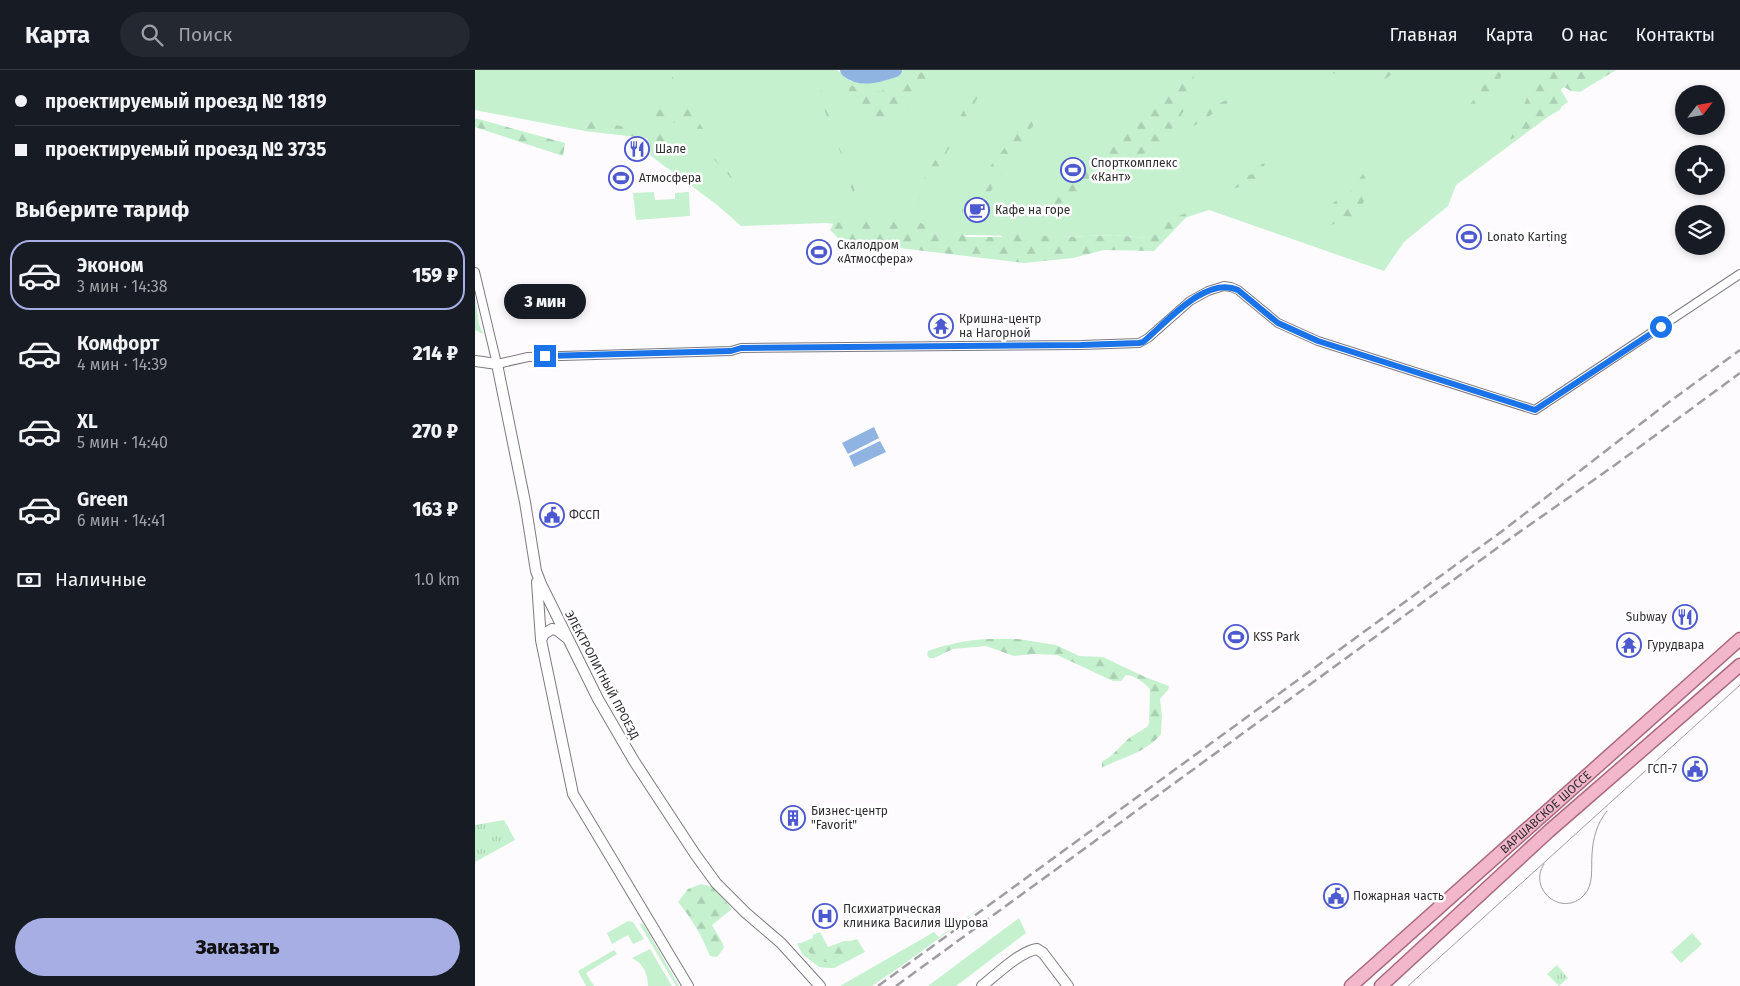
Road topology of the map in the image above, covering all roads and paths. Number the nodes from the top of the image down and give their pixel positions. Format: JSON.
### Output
{"nodes":[{"id":1,"x":475,"y":272,"type":"edge"},
{"id":2,"x":1740,"y":274,"type":"edge"},
{"id":3,"x":475,"y":361,"type":"edge"},
{"id":4,"x":497,"y":364,"type":"junction"},
{"id":5,"x":536,"y":571,"type":"junction"},
{"id":6,"x":1740,"y":638,"type":"edge"},
{"id":7,"x":541,"y":640,"type":"junction"},
{"id":8,"x":569,"y":640,"type":"junction"},
{"id":9,"x":1740,"y":665,"type":"edge"},
{"id":10,"x":818,"y":985,"type":"edge"},
{"id":11,"x":689,"y":986,"type":"edge"},
{"id":12,"x":982,"y":986,"type":"edge"},
{"id":13,"x":1068,"y":986,"type":"edge"},
{"id":14,"x":1351,"y":986,"type":"edge"},
{"id":15,"x":1381,"y":986,"type":"edge"}],
"edges":[{"from":1,"to":4,"type":"street"},
{"from":2,"to":4,"type":"street"},
{"from":3,"to":4,"type":"street"},
{"from":4,"to":5,"type":"street","name":"ЭЛЕКТРОЛИТНЫЙ ПРОЕЗД"},
{"from":5,"to":7,"type":"street"},
{"from":5,"to":8,"type":"street","name":"ЭЛЕКТРОЛИТНЫЙ ПРОЕЗД"},
{"from":6,"to":14,"type":"main road","name":"ВАРШАВСКОЕ ШОССЕ"},
{"from":7,"to":8,"type":"street"},
{"from":7,"to":11,"type":"street"},
{"from":8,"to":10,"type":"street","name":"ЭЛЕКТРОЛИТНЫЙ ПРОЕЗД"},
{"from":9,"to":15,"type":"main road","name":"ВАРШАВСКОЕ ШОССЕ"},
{"from":12,"to":13,"type":"street"}]}
